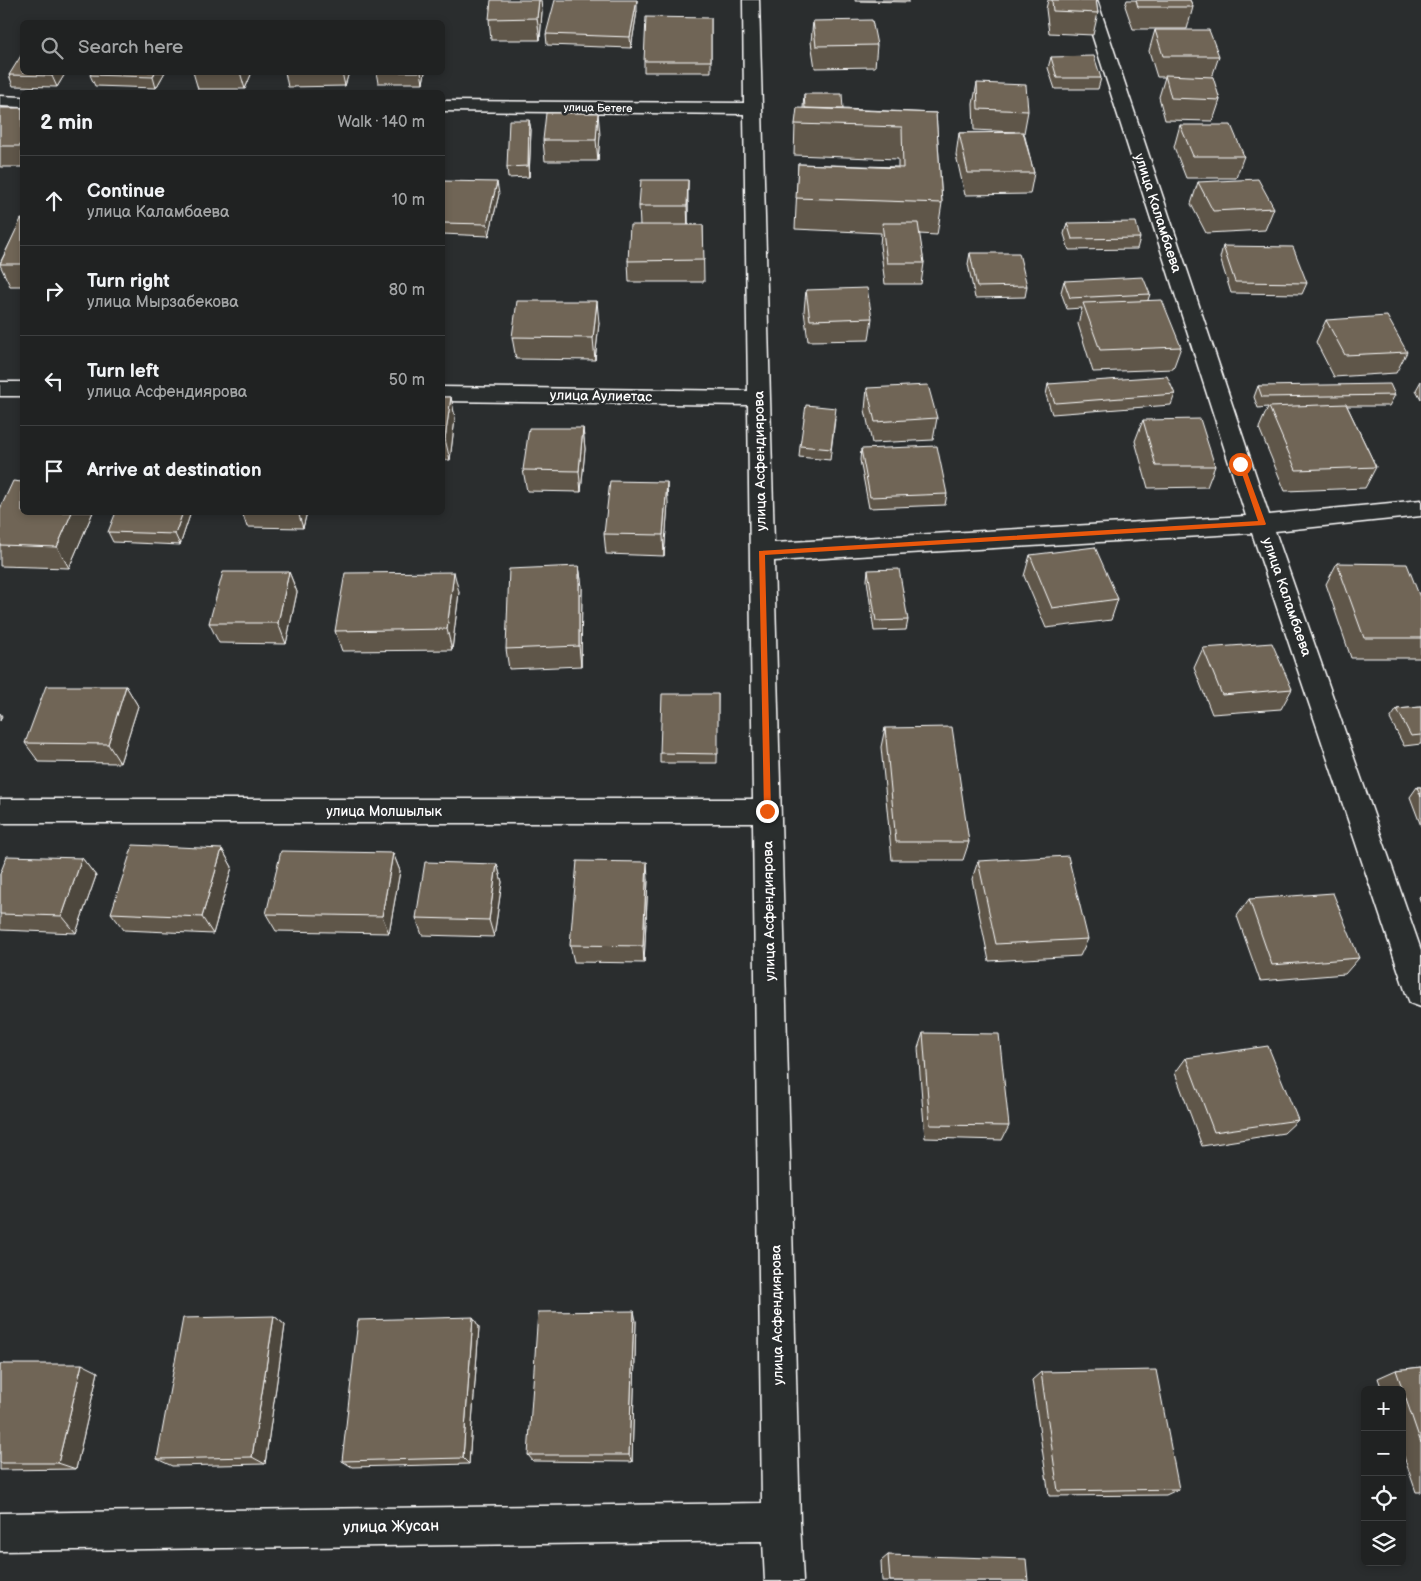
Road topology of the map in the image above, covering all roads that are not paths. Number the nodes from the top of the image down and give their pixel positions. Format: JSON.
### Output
{"nodes":[{"id":1,"x":751,"y":0,"type":"edge"},
{"id":2,"x":1089,"y":0,"type":"edge"},
{"id":3,"x":0,"y":102,"type":"edge"},
{"id":4,"x":20,"y":102,"type":"edge"},
{"id":5,"x":445,"y":106,"type":"edge"},
{"id":6,"x":753,"y":109,"type":"junction"},
{"id":7,"x":0,"y":389,"type":"edge"},
{"id":8,"x":20,"y":389,"type":"edge"},
{"id":9,"x":445,"y":394,"type":"edge"},
{"id":10,"x":759,"y":398,"type":"junction"},
{"id":11,"x":1421,"y":508,"type":"edge"},
{"id":12,"x":1262,"y":524,"type":"junction"},
{"id":13,"x":762,"y":553,"type":"junction"},
{"id":14,"x":0,"y":810,"type":"edge"},
{"id":15,"x":767,"y":811,"type":"junction"},
{"id":16,"x":1421,"y":993,"type":"edge"},
{"id":17,"x":781,"y":1522,"type":"junction"},
{"id":18,"x":0,"y":1532,"type":"edge"},
{"id":19,"x":784,"y":1581,"type":"edge"}],
"edges":[{"from":1,"to":6,"type":"street","name":"улица Асфендиярова"},
{"from":2,"to":12,"type":"street","name":"улица Каламбаева"},
{"from":3,"to":4,"type":"street"},
{"from":5,"to":6,"type":"street","name":"улица Бетеге"},
{"from":6,"to":10,"type":"street","name":"улица Асфендиярова"},
{"from":7,"to":8,"type":"street"},
{"from":9,"to":10,"type":"street","name":"улица Аулиетас"},
{"from":10,"to":13,"type":"street","name":"улица Асфендиярова"},
{"from":11,"to":12,"type":"street"},
{"from":12,"to":13,"type":"street"},
{"from":12,"to":16,"type":"street","name":"улица Каламбаева"},
{"from":13,"to":15,"type":"street","name":"улица Асфендиярова"},
{"from":14,"to":15,"type":"street","name":"улица Молшылык"},
{"from":15,"to":17,"type":"street","name":"улица Асфендиярова"},
{"from":17,"to":18,"type":"street","name":"улица Жусан"},
{"from":17,"to":19,"type":"street","name":"улица Асфендиярова"}]}
